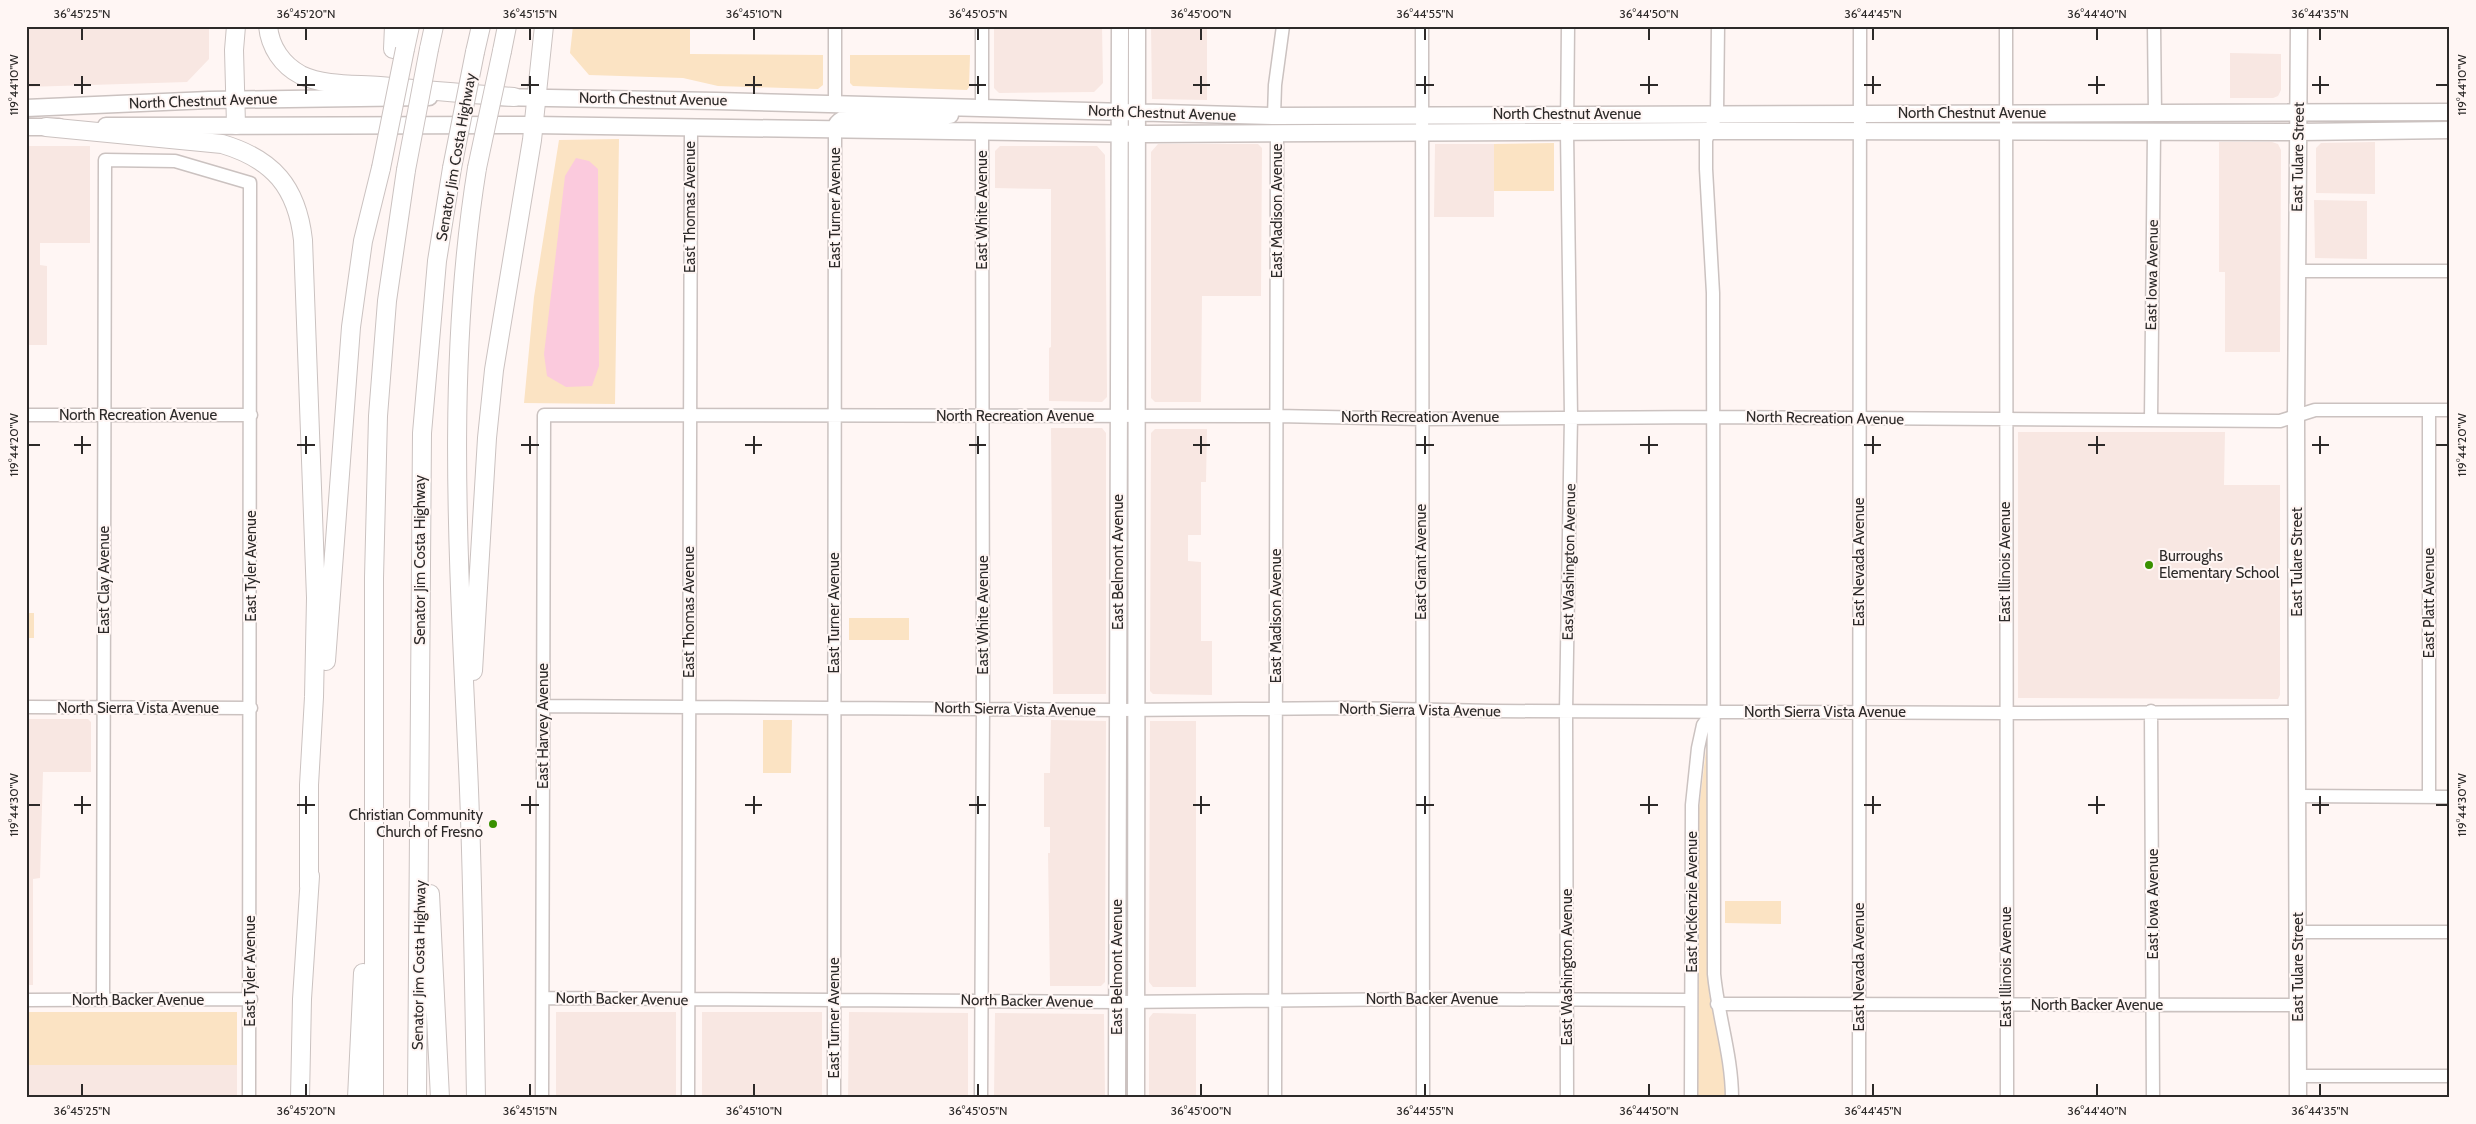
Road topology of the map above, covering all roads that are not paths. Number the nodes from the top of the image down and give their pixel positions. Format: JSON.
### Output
{"nodes":[{"id":1,"x":236,"y":26,"type":"edge"},
{"id":2,"x":268,"y":26,"type":"edge"},
{"id":3,"x":394,"y":26,"type":"edge"},
{"id":4,"x":410,"y":26,"type":"edge"},
{"id":5,"x":434,"y":26,"type":"edge"},
{"id":6,"x":481,"y":26,"type":"edge"},
{"id":7,"x":507,"y":26,"type":"edge"},
{"id":8,"x":544,"y":26,"type":"edge"},
{"id":9,"x":835,"y":26,"type":"edge"},
{"id":10,"x":982,"y":26,"type":"edge"},
{"id":11,"x":1120,"y":26,"type":"edge"},
{"id":12,"x":1138,"y":26,"type":"edge"},
{"id":13,"x":1283,"y":26,"type":"edge"},
{"id":14,"x":1422,"y":26,"type":"edge"},
{"id":15,"x":1568,"y":26,"type":"edge"},
{"id":16,"x":1718,"y":26,"type":"edge"},
{"id":17,"x":1860,"y":26,"type":"edge"},
{"id":18,"x":2006,"y":26,"type":"edge"},
{"id":19,"x":2154,"y":26,"type":"edge"},
{"id":20,"x":2299,"y":26,"type":"edge"},
{"id":21,"x":399,"y":49,"type":"junction"},
{"id":22,"x":514,"y":97,"type":"junction"},
{"id":23,"x":536,"y":97,"type":"junction"},
{"id":24,"x":235,"y":100,"type":"junction"},
{"id":25,"x":835,"y":104,"type":"junction"},
{"id":26,"x":26,"y":108,"type":"edge"},
{"id":27,"x":982,"y":108,"type":"junction"},
{"id":28,"x":1120,"y":111,"type":"junction"},
{"id":29,"x":1137,"y":112,"type":"junction"},
{"id":30,"x":2450,"y":112,"type":"edge"},
{"id":31,"x":1717,"y":113,"type":"junction"},
{"id":32,"x":1859,"y":113,"type":"junction"},
{"id":33,"x":1567,"y":114,"type":"junction"},
{"id":34,"x":2005,"y":114,"type":"junction"},
{"id":35,"x":2155,"y":114,"type":"junction"},
{"id":36,"x":2299,"y":114,"type":"junction"},
{"id":37,"x":1421,"y":115,"type":"junction"},
{"id":38,"x":1274,"y":116,"type":"junction"},
{"id":39,"x":236,"y":125,"type":"junction"},
{"id":40,"x":533,"y":125,"type":"junction"},
{"id":41,"x":26,"y":127,"type":"edge"},
{"id":42,"x":46,"y":127,"type":"junction"},
{"id":43,"x":691,"y":127,"type":"junction"},
{"id":44,"x":835,"y":129,"type":"junction"},
{"id":45,"x":2450,"y":130,"type":"edge"},
{"id":46,"x":1710,"y":131,"type":"junction"},
{"id":47,"x":1567,"y":132,"type":"junction"},
{"id":48,"x":1859,"y":132,"type":"junction"},
{"id":49,"x":2005,"y":132,"type":"junction"},
{"id":50,"x":2080,"y":132,"type":"junction"},
{"id":51,"x":2154,"y":132,"type":"junction"},
{"id":52,"x":2299,"y":132,"type":"junction"},
{"id":53,"x":982,"y":133,"type":"junction"},
{"id":54,"x":1119,"y":133,"type":"junction"},
{"id":55,"x":1421,"y":133,"type":"junction"},
{"id":56,"x":1137,"y":134,"type":"junction"},
{"id":57,"x":1277,"y":134,"type":"junction"},
{"id":58,"x":105,"y":160,"type":"joint"},
{"id":59,"x":2298,"y":271,"type":"junction"},
{"id":60,"x":2450,"y":271,"type":"edge"},
{"id":61,"x":2428,"y":410,"type":"junction"},
{"id":62,"x":2450,"y":410,"type":"edge"},
{"id":63,"x":26,"y":415,"type":"edge"},
{"id":64,"x":104,"y":415,"type":"junction"},
{"id":65,"x":251,"y":415,"type":"junction"},
{"id":66,"x":544,"y":415,"type":"joint"},
{"id":67,"x":690,"y":416,"type":"junction"},
{"id":68,"x":835,"y":416,"type":"junction"},
{"id":69,"x":982,"y":416,"type":"junction"},
{"id":70,"x":1118,"y":416,"type":"junction"},
{"id":71,"x":1137,"y":416,"type":"junction"},
{"id":72,"x":1277,"y":416,"type":"junction"},
{"id":73,"x":1571,"y":416,"type":"junction"},
{"id":74,"x":1713,"y":416,"type":"junction"},
{"id":75,"x":2296,"y":416,"type":"junction"},
{"id":76,"x":1421,"y":419,"type":"junction"},
{"id":77,"x":1860,"y":419,"type":"junction"},
{"id":78,"x":2151,"y":419,"type":"junction"},
{"id":79,"x":2005,"y":420,"type":"junction"},
{"id":80,"x":543,"y":706,"type":"junction"},
{"id":81,"x":983,"y":707,"type":"junction"},
{"id":82,"x":26,"y":708,"type":"edge"},
{"id":83,"x":103,"y":708,"type":"junction"},
{"id":84,"x":251,"y":708,"type":"junction"},
{"id":85,"x":689,"y":708,"type":"junction"},
{"id":86,"x":834,"y":708,"type":"junction"},
{"id":87,"x":1276,"y":708,"type":"junction"},
{"id":88,"x":1136,"y":709,"type":"junction"},
{"id":89,"x":1118,"y":710,"type":"junction"},
{"id":90,"x":1421,"y":710,"type":"junction"},
{"id":91,"x":1566,"y":711,"type":"junction"},
{"id":92,"x":1713,"y":711,"type":"junction"},
{"id":93,"x":2151,"y":711,"type":"junction"},
{"id":94,"x":1859,"y":712,"type":"junction"},
{"id":95,"x":2297,"y":712,"type":"junction"},
{"id":96,"x":2006,"y":713,"type":"junction"},
{"id":97,"x":468,"y":766,"type":"junction"},
{"id":98,"x":374,"y":768,"type":"junction"},
{"id":99,"x":420,"y":768,"type":"junction"},
{"id":100,"x":2299,"y":796,"type":"junction"},
{"id":101,"x":2428,"y":797,"type":"junction"},
{"id":102,"x":2450,"y":797,"type":"edge"},
{"id":103,"x":310,"y":887,"type":"junction"},
{"id":104,"x":2299,"y":932,"type":"junction"},
{"id":105,"x":2450,"y":932,"type":"edge"},
{"id":106,"x":543,"y":998,"type":"junction"},
{"id":107,"x":251,"y":999,"type":"junction"},
{"id":108,"x":834,"y":999,"type":"junction"},
{"id":109,"x":1424,"y":999,"type":"junction"},
{"id":110,"x":1567,"y":999,"type":"junction"},
{"id":111,"x":26,"y":1000,"type":"edge"},
{"id":112,"x":103,"y":1000,"type":"junction"},
{"id":113,"x":688,"y":1000,"type":"junction"},
{"id":114,"x":982,"y":1000,"type":"junction"},
{"id":115,"x":1692,"y":1000,"type":"junction"},
{"id":116,"x":1136,"y":1001,"type":"junction"},
{"id":117,"x":1276,"y":1001,"type":"junction"},
{"id":118,"x":1118,"y":1002,"type":"junction"},
{"id":119,"x":1717,"y":1004,"type":"junction"},
{"id":120,"x":1859,"y":1005,"type":"junction"},
{"id":121,"x":2006,"y":1005,"type":"junction"},
{"id":122,"x":2298,"y":1005,"type":"junction"},
{"id":123,"x":2153,"y":1006,"type":"junction"},
{"id":124,"x":2298,"y":1076,"type":"junction"},
{"id":125,"x":2450,"y":1076,"type":"edge"},
{"id":126,"x":250,"y":1098,"type":"edge"},
{"id":127,"x":300,"y":1098,"type":"edge"},
{"id":128,"x":357,"y":1098,"type":"edge"},
{"id":129,"x":374,"y":1098,"type":"edge"},
{"id":130,"x":417,"y":1098,"type":"edge"},
{"id":131,"x":440,"y":1098,"type":"edge"},
{"id":132,"x":476,"y":1098,"type":"edge"},
{"id":133,"x":542,"y":1098,"type":"edge"},
{"id":134,"x":688,"y":1098,"type":"edge"},
{"id":135,"x":834,"y":1098,"type":"edge"},
{"id":136,"x":981,"y":1098,"type":"edge"},
{"id":137,"x":1117,"y":1098,"type":"edge"},
{"id":138,"x":1136,"y":1098,"type":"edge"},
{"id":139,"x":1275,"y":1098,"type":"edge"},
{"id":140,"x":1423,"y":1098,"type":"edge"},
{"id":141,"x":1567,"y":1098,"type":"edge"},
{"id":142,"x":1692,"y":1098,"type":"edge"},
{"id":143,"x":1732,"y":1098,"type":"edge"},
{"id":144,"x":1859,"y":1098,"type":"edge"},
{"id":145,"x":2007,"y":1098,"type":"edge"},
{"id":146,"x":2153,"y":1098,"type":"edge"},
{"id":147,"x":2298,"y":1098,"type":"edge"}],
"edges":[{"from":1,"to":24,"type":"highway"},
{"from":2,"to":22,"type":"highway"},
{"from":3,"to":21,"type":"highway"},
{"from":4,"to":21,"type":"highway"},
{"from":5,"to":98,"type":"highway","bridge":true},
{"from":6,"to":99,"type":"highway","name":"Senator Jim Costa Highway","bridge":true},
{"from":7,"to":97,"type":"highway","bridge":true},
{"from":8,"to":23,"type":"highway"},
{"from":9,"to":25,"type":"street"},
{"from":10,"to":27,"type":"street"},
{"from":11,"to":28,"type":"main road","name":"East Belmont Avenue"},
{"from":12,"to":29,"type":"main road","name":"East Belmont Avenue"},
{"from":13,"to":38,"type":"street"},
{"from":14,"to":37,"type":"street","name":"East Grant Avenue"},
{"from":15,"to":33,"type":"street","name":"East Washington Avenue"},
{"from":16,"to":31,"type":"street"},
{"from":17,"to":32,"type":"street","name":"East Nevada Avenue"},
{"from":18,"to":34,"type":"street","name":"East Illinois Avenue"},
{"from":19,"to":35,"type":"street"},
{"from":20,"to":36,"type":"main road","name":"East Tulare Street"},
{"from":21,"to":103,"type":"highway","bridge":true},
{"from":22,"to":23,"type":"main road","name":"North Chestnut Avenue"},
{"from":22,"to":24,"type":"main road","name":"North Chestnut Avenue"},
{"from":23,"to":25,"type":"main road","name":"North Chestnut Avenue"},
{"from":23,"to":40,"type":"highway"},
{"from":24,"to":26,"type":"main road","name":"North Chestnut Avenue"},
{"from":24,"to":39,"type":"highway"},
{"from":25,"to":27,"type":"main road","name":"North Chestnut Avenue"},
{"from":27,"to":28,"type":"main road","name":"North Chestnut Avenue"},
{"from":27,"to":44,"type":"main road"},
{"from":28,"to":29,"type":"main road","name":"North Chestnut Avenue"},
{"from":28,"to":54,"type":"main road","name":"East Belmont Avenue"},
{"from":29,"to":38,"type":"main road","name":"North Chestnut Avenue"},
{"from":29,"to":56,"type":"main road","name":"East Belmont Avenue"},
{"from":30,"to":36,"type":"main road","name":"North Chestnut Avenue"},
{"from":31,"to":32,"type":"main road","name":"North Chestnut Avenue"},
{"from":31,"to":33,"type":"main road","name":"North Chestnut Avenue"},
{"from":31,"to":46,"type":"street"},
{"from":32,"to":34,"type":"main road","name":"North Chestnut Avenue"},
{"from":32,"to":48,"type":"street","name":"East Nevada Avenue"},
{"from":33,"to":37,"type":"main road","name":"North Chestnut Avenue"},
{"from":33,"to":47,"type":"street","name":"East Washington Avenue"},
{"from":34,"to":35,"type":"main road","name":"North Chestnut Avenue"},
{"from":34,"to":49,"type":"street","name":"East Illinois Avenue"},
{"from":35,"to":36,"type":"main road","name":"North Chestnut Avenue"},
{"from":35,"to":50,"type":"main road"},
{"from":36,"to":52,"type":"main road","name":"East Tulare Street"},
{"from":37,"to":38,"type":"main road","name":"North Chestnut Avenue"},
{"from":37,"to":55,"type":"street","name":"East Grant Avenue"},
{"from":39,"to":40,"type":"main road","name":"North Chestnut Avenue"},
{"from":39,"to":42,"type":"main road","name":"North Chestnut Avenue"},
{"from":40,"to":43,"type":"main road","name":"North Chestnut Avenue"},
{"from":40,"to":97,"type":"highway"},
{"from":41,"to":42,"type":"main road","name":"North Chestnut Avenue"},
{"from":42,"to":103,"type":"highway"},
{"from":43,"to":44,"type":"main road","name":"North Chestnut Avenue"},
{"from":43,"to":67,"type":"street","name":"East Thomas Avenue"},
{"from":44,"to":53,"type":"main road","name":"North Chestnut Avenue"},
{"from":44,"to":68,"type":"street","name":"East Turner Avenue"},
{"from":45,"to":52,"type":"main road","name":"North Chestnut Avenue"},
{"from":46,"to":47,"type":"main road","name":"North Chestnut Avenue"},
{"from":46,"to":48,"type":"main road","name":"North Chestnut Avenue"},
{"from":46,"to":74,"type":"street","name":"East McKenzie Avenue"},
{"from":47,"to":55,"type":"main road","name":"North Chestnut Avenue"},
{"from":47,"to":73,"type":"street","name":"East Washington Avenue"},
{"from":48,"to":49,"type":"main road","name":"North Chestnut Avenue"},
{"from":48,"to":77,"type":"street","name":"East Nevada Avenue"},
{"from":49,"to":50,"type":"main road","name":"North Chestnut Avenue"},
{"from":49,"to":79,"type":"street","name":"East Illinois Avenue"},
{"from":50,"to":51,"type":"main road","name":"North Chestnut Avenue"},
{"from":51,"to":52,"type":"main road","name":"North Chestnut Avenue"},
{"from":51,"to":78,"type":"street","name":"East Iowa Avenue"},
{"from":52,"to":59,"type":"main road","name":"East Tulare Street"},
{"from":53,"to":54,"type":"main road","name":"North Chestnut Avenue"},
{"from":53,"to":69,"type":"street","name":"East White Avenue"},
{"from":54,"to":56,"type":"main road","name":"North Chestnut Avenue"},
{"from":54,"to":70,"type":"main road","name":"East Belmont Avenue"},
{"from":55,"to":57,"type":"main road","name":"North Chestnut Avenue"},
{"from":55,"to":76,"type":"street","name":"East Grant Avenue"},
{"from":56,"to":57,"type":"main road","name":"North Chestnut Avenue"},
{"from":56,"to":71,"type":"main road","name":"East Belmont Avenue"},
{"from":57,"to":72,"type":"street","name":"East Madison Avenue"},
{"from":58,"to":64,"type":"street","name":"East Clay Avenue"},
{"from":58,"to":65,"type":"street","name":"East Tyler Avenue"},
{"from":59,"to":60,"type":"street"},
{"from":59,"to":75,"type":"main road","name":"East Tulare Street"},
{"from":61,"to":62,"type":"street","name":"North Recreation Avenue"},
{"from":61,"to":75,"type":"street","name":"North Recreation Avenue"},
{"from":61,"to":101,"type":"street","name":"East Platt Avenue"},
{"from":63,"to":64,"type":"street","name":"North Recreation Avenue"},
{"from":64,"to":65,"type":"street","name":"North Recreation Avenue"},
{"from":64,"to":83,"type":"street","name":"East Clay Avenue"},
{"from":65,"to":84,"type":"street","name":"East Tyler Avenue"},
{"from":66,"to":67,"type":"street","name":"North Recreation Avenue"},
{"from":66,"to":80,"type":"street","name":"East Harvey Avenue"},
{"from":67,"to":68,"type":"street","name":"North Recreation Avenue"},
{"from":67,"to":85,"type":"street","name":"East Thomas Avenue"},
{"from":68,"to":69,"type":"street","name":"North Recreation Avenue"},
{"from":68,"to":86,"type":"street","name":"East Turner Avenue"},
{"from":69,"to":70,"type":"street","name":"North Recreation Avenue"},
{"from":69,"to":81,"type":"street","name":"East White Avenue"},
{"from":70,"to":71,"type":"street","name":"North Recreation Avenue"},
{"from":70,"to":89,"type":"main road","name":"East Belmont Avenue"},
{"from":71,"to":72,"type":"street","name":"North Recreation Avenue"},
{"from":71,"to":88,"type":"main road","name":"East Belmont Avenue"},
{"from":72,"to":76,"type":"street","name":"North Recreation Avenue"},
{"from":72,"to":87,"type":"street","name":"East Madison Avenue"},
{"from":73,"to":74,"type":"street","name":"North Recreation Avenue"},
{"from":73,"to":76,"type":"street","name":"North Recreation Avenue"},
{"from":73,"to":91,"type":"street","name":"East Washington Avenue"},
{"from":74,"to":77,"type":"street","name":"North Recreation Avenue"},
{"from":74,"to":92,"type":"street","name":"East McKenzie Avenue"},
{"from":75,"to":78,"type":"street","name":"North Recreation Avenue"},
{"from":75,"to":95,"type":"main road","name":"East Tulare Street"},
{"from":76,"to":90,"type":"street","name":"East Grant Avenue"},
{"from":77,"to":79,"type":"street","name":"North Recreation Avenue"},
{"from":77,"to":94,"type":"street","name":"East Nevada Avenue"},
{"from":78,"to":79,"type":"street","name":"North Recreation Avenue"},
{"from":79,"to":96,"type":"street","name":"East Illinois Avenue"},
{"from":80,"to":85,"type":"street","name":"North Sierra Vista Avenue"},
{"from":80,"to":106,"type":"street","name":"East Harvey Avenue"},
{"from":81,"to":86,"type":"street","name":"North Sierra Vista Avenue"},
{"from":81,"to":89,"type":"street","name":"North Sierra Vista Avenue"},
{"from":81,"to":114,"type":"street","name":"East White Avenue"},
{"from":82,"to":83,"type":"street","name":"North Sierra Vista Avenue"},
{"from":83,"to":84,"type":"street","name":"North Sierra Vista Avenue"},
{"from":83,"to":112,"type":"street","name":"East Clay Avenue"},
{"from":84,"to":107,"type":"street","name":"East Tyler Avenue"},
{"from":85,"to":86,"type":"street","name":"North Sierra Vista Avenue"},
{"from":85,"to":113,"type":"street","name":"East Thomas Avenue"},
{"from":86,"to":108,"type":"street","name":"East Turner Avenue"},
{"from":87,"to":88,"type":"street","name":"North Sierra Vista Avenue"},
{"from":87,"to":90,"type":"street","name":"North Sierra Vista Avenue"},
{"from":87,"to":117,"type":"street","name":"East Madison Avenue"},
{"from":88,"to":89,"type":"street","name":"North Sierra Vista Avenue"},
{"from":88,"to":116,"type":"main road","name":"East Belmont Avenue"},
{"from":89,"to":118,"type":"main road","name":"East Belmont Avenue"},
{"from":90,"to":91,"type":"street","name":"North Sierra Vista Avenue"},
{"from":90,"to":109,"type":"street","name":"East Grant Avenue"},
{"from":91,"to":92,"type":"street","name":"North Sierra Vista Avenue"},
{"from":91,"to":110,"type":"street","name":"East Washington Avenue"},
{"from":92,"to":94,"type":"street","name":"North Sierra Vista Avenue"},
{"from":92,"to":115,"type":"street","name":"East McKenzie Avenue"},
{"from":92,"to":119,"type":"street","name":"East McKenzie Avenue"},
{"from":93,"to":95,"type":"street","name":"North Sierra Vista Avenue"},
{"from":93,"to":96,"type":"street","name":"North Sierra Vista Avenue"},
{"from":93,"to":123,"type":"street","name":"East Iowa Avenue"},
{"from":94,"to":96,"type":"street","name":"North Sierra Vista Avenue"},
{"from":94,"to":120,"type":"street","name":"East Nevada Avenue"},
{"from":95,"to":100,"type":"main road","name":"East Tulare Street"},
{"from":96,"to":121,"type":"street","name":"East Illinois Avenue"},
{"from":97,"to":132,"type":"highway"},
{"from":98,"to":128,"type":"highway"},
{"from":98,"to":129,"type":"highway"},
{"from":99,"to":130,"type":"highway","name":"Senator Jim Costa Highway"},
{"from":99,"to":131,"type":"highway"},
{"from":100,"to":101,"type":"street"},
{"from":100,"to":104,"type":"main road","name":"East Tulare Street"},
{"from":101,"to":102,"type":"street"},
{"from":103,"to":127,"type":"highway"},
{"from":104,"to":105,"type":"street"},
{"from":104,"to":122,"type":"main road","name":"East Tulare Street"},
{"from":106,"to":113,"type":"street","name":"North Backer Avenue"},
{"from":106,"to":133,"type":"street","name":"East Harvey Avenue"},
{"from":107,"to":112,"type":"street","name":"North Backer Avenue"},
{"from":107,"to":126,"type":"street","name":"East Tyler Avenue"},
{"from":108,"to":113,"type":"street","name":"North Backer Avenue"},
{"from":108,"to":114,"type":"street","name":"North Backer Avenue"},
{"from":108,"to":135,"type":"street","name":"East Turner Avenue"},
{"from":109,"to":110,"type":"street","name":"North Backer Avenue"},
{"from":109,"to":117,"type":"street","name":"North Backer Avenue"},
{"from":109,"to":140,"type":"street","name":"East Grant Avenue"},
{"from":110,"to":115,"type":"street","name":"North Backer Avenue"},
{"from":110,"to":141,"type":"street","name":"East Washington Avenue"},
{"from":111,"to":112,"type":"street","name":"North Backer Avenue"},
{"from":113,"to":134,"type":"street","name":"East Thomas Avenue"},
{"from":114,"to":118,"type":"street","name":"North Backer Avenue"},
{"from":114,"to":136,"type":"street","name":"East White Avenue"},
{"from":115,"to":142,"type":"street","name":"East McKenzie Avenue"},
{"from":116,"to":117,"type":"street","name":"North Backer Avenue"},
{"from":116,"to":118,"type":"street","name":"North Backer Avenue"},
{"from":116,"to":138,"type":"main road","name":"East Belmont Avenue"},
{"from":117,"to":139,"type":"street","name":"East Madison Avenue"},
{"from":118,"to":137,"type":"main road","name":"East Belmont Avenue"},
{"from":119,"to":120,"type":"street","name":"North Backer Avenue"},
{"from":119,"to":143,"type":"street","name":"East McKenzie Avenue"},
{"from":120,"to":121,"type":"street","name":"North Backer Avenue"},
{"from":120,"to":144,"type":"street","name":"East Nevada Avenue"},
{"from":121,"to":123,"type":"street","name":"North Backer Avenue"},
{"from":121,"to":145,"type":"street","name":"East Illinois Avenue"},
{"from":122,"to":123,"type":"street","name":"North Backer Avenue"},
{"from":122,"to":124,"type":"main road","name":"East Tulare Street"},
{"from":123,"to":146,"type":"street","name":"East Iowa Avenue"},
{"from":124,"to":125,"type":"street"},
{"from":124,"to":147,"type":"main road","name":"East Tulare Street"}]}
